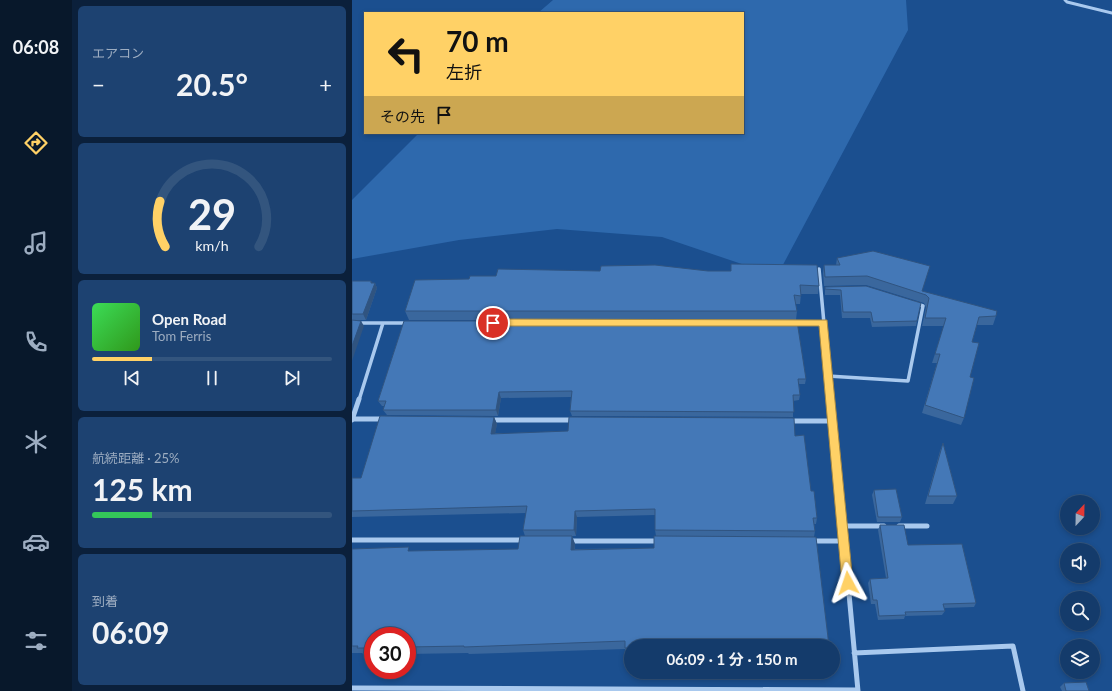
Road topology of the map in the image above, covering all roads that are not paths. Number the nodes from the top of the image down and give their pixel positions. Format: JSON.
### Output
{"nodes":[{"id":1,"x":1065,"y":0,"type":"edge"},
{"id":2,"x":1112,"y":13,"type":"edge"},
{"id":3,"x":819,"y":269,"type":"edge"},
{"id":4,"x":820,"y":289,"type":"junction"},
{"id":5,"x":828,"y":289,"type":"edge"},
{"id":6,"x":909,"y":301,"type":"edge"},
{"id":7,"x":352,"y":323,"type":"edge"},
{"id":8,"x":383,"y":323,"type":"junction"},
{"id":9,"x":415,"y":323,"type":"edge"},
{"id":10,"x":784,"y":323,"type":"edge"},
{"id":11,"x":823,"y":323,"type":"junction"},
{"id":12,"x":828,"y":376,"type":"junction"},
{"id":13,"x":392,"y":419,"type":"edge"},
{"id":14,"x":352,"y":420,"type":"edge"},
{"id":15,"x":486,"y":420,"type":"edge"},
{"id":16,"x":581,"y":420,"type":"edge"},
{"id":17,"x":785,"y":421,"type":"edge"},
{"id":18,"x":833,"y":421,"type":"junction"},
{"id":19,"x":842,"y":526,"type":"junction"},
{"id":20,"x":889,"y":526,"type":"edge"},
{"id":21,"x":896,"y":526,"type":"edge"},
{"id":22,"x":927,"y":526,"type":"dead end"},
{"id":23,"x":352,"y":540,"type":"edge"},
{"id":24,"x":526,"y":540,"type":"edge"},
{"id":25,"x":558,"y":540,"type":"edge"},
{"id":26,"x":669,"y":541,"type":"edge"},
{"id":27,"x":804,"y":541,"type":"edge"},
{"id":28,"x":844,"y":541,"type":"junction"},
{"id":29,"x":854,"y":653,"type":"junction"},
{"id":30,"x":352,"y":688,"type":"edge"},
{"id":31,"x":858,"y":690,"type":"edge"},
{"id":32,"x":1023,"y":691,"type":"edge"}],
"edges":[{"from":1,"to":2,"type":"street"},
{"from":3,"to":4,"type":"street"},
{"from":4,"to":5,"type":"street"},
{"from":4,"to":11,"type":"street"},
{"from":6,"to":12,"type":"street"},
{"from":7,"to":8,"type":"street"},
{"from":8,"to":9,"type":"street"},
{"from":8,"to":14,"type":"street"},
{"from":10,"to":11,"type":"street"},
{"from":11,"to":12,"type":"street"},
{"from":12,"to":18,"type":"street"},
{"from":13,"to":14,"type":"street"},
{"from":15,"to":16,"type":"street"},
{"from":17,"to":18,"type":"street"},
{"from":18,"to":19,"type":"street"},
{"from":19,"to":20,"type":"street"},
{"from":19,"to":28,"type":"street"},
{"from":21,"to":22,"type":"street"},
{"from":23,"to":24,"type":"street"},
{"from":25,"to":26,"type":"street"},
{"from":27,"to":28,"type":"street"},
{"from":28,"to":29,"type":"street"},
{"from":29,"to":31,"type":"street"},
{"from":29,"to":32,"type":"street"},
{"from":30,"to":31,"type":"street"}]}
